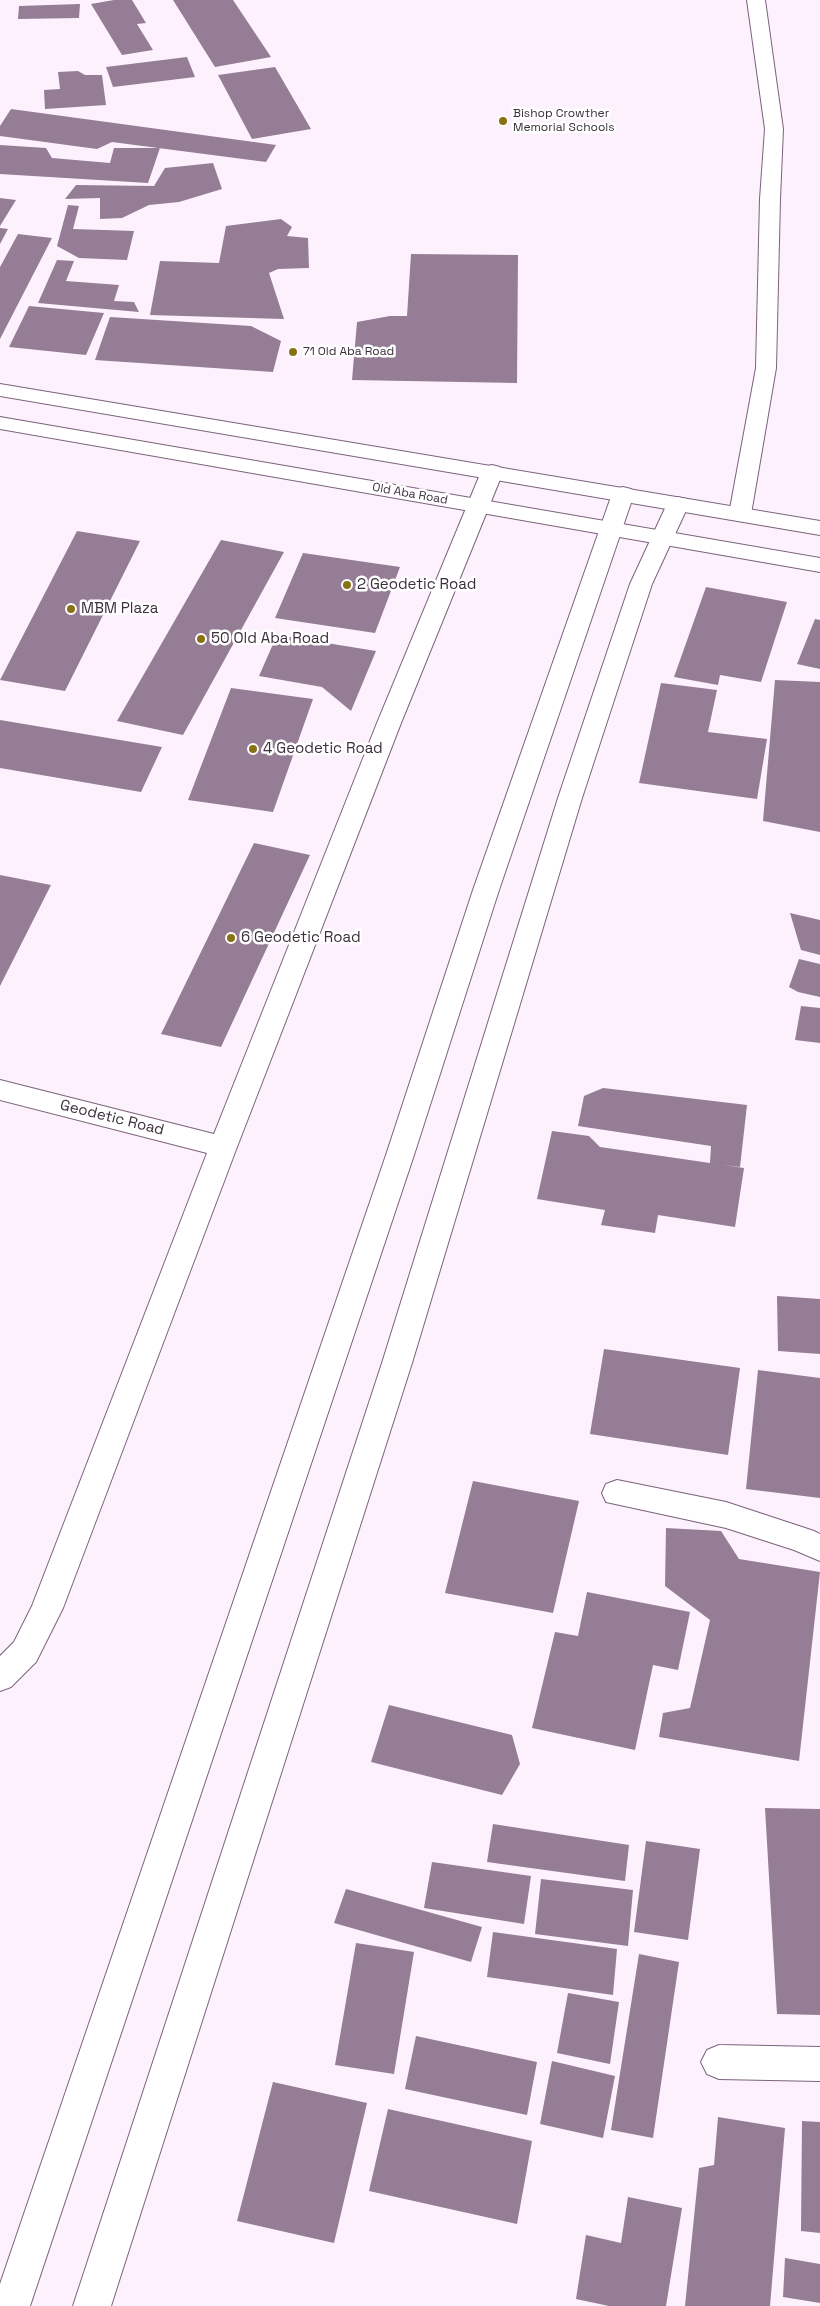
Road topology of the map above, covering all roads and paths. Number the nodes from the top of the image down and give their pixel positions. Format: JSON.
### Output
{"nodes":[{"id":1,"x":756,"y":0,"type":"edge"},
{"id":2,"x":0,"y":390,"type":"edge"},
{"id":3,"x":0,"y":423,"type":"edge"},
{"id":4,"x":492,"y":472,"type":"junction"},
{"id":5,"x":623,"y":494,"type":"junction"},
{"id":6,"x":678,"y":504,"type":"junction"},
{"id":7,"x":478,"y":506,"type":"junction"},
{"id":8,"x":740,"y":514,"type":"junction"},
{"id":9,"x":820,"y":528,"type":"edge"},
{"id":10,"x":611,"y":530,"type":"junction"},
{"id":11,"x":661,"y":539,"type":"junction"},
{"id":12,"x":820,"y":566,"type":"edge"},
{"id":13,"x":0,"y":1090,"type":"edge"},
{"id":14,"x":223,"y":1147,"type":"junction"},
{"id":15,"x":617,"y":1493,"type":"dead end"},
{"id":16,"x":820,"y":1548,"type":"edge"},
{"id":17,"x":0,"y":1677,"type":"edge"},
{"id":18,"x":719,"y":2062,"type":"dead end"},
{"id":19,"x":820,"y":2064,"type":"edge"},
{"id":20,"x":11,"y":2306,"type":"edge"},
{"id":21,"x":92,"y":2306,"type":"edge"}],
"edges":[{"from":1,"to":8,"type":"street"},
{"from":2,"to":4,"type":"street"},
{"from":3,"to":7,"type":"street","name":"Old Aba Road"},
{"from":4,"to":5,"type":"street"},
{"from":4,"to":7,"type":"street"},
{"from":5,"to":6,"type":"street"},
{"from":5,"to":10,"type":"street"},
{"from":6,"to":8,"type":"street"},
{"from":6,"to":11,"type":"street"},
{"from":7,"to":10,"type":"street","name":"Old Aba Road"},
{"from":7,"to":14,"type":"street"},
{"from":8,"to":9,"type":"street"},
{"from":10,"to":11,"type":"street","name":"Old Aba Road"},
{"from":10,"to":20,"type":"street"},
{"from":11,"to":12,"type":"street","name":"Old Aba Road"},
{"from":11,"to":21,"type":"street"},
{"from":13,"to":14,"type":"street","name":"Geodetic Road"},
{"from":14,"to":17,"type":"street"},
{"from":15,"to":16,"type":"street"},
{"from":18,"to":19,"type":"street"}]}
